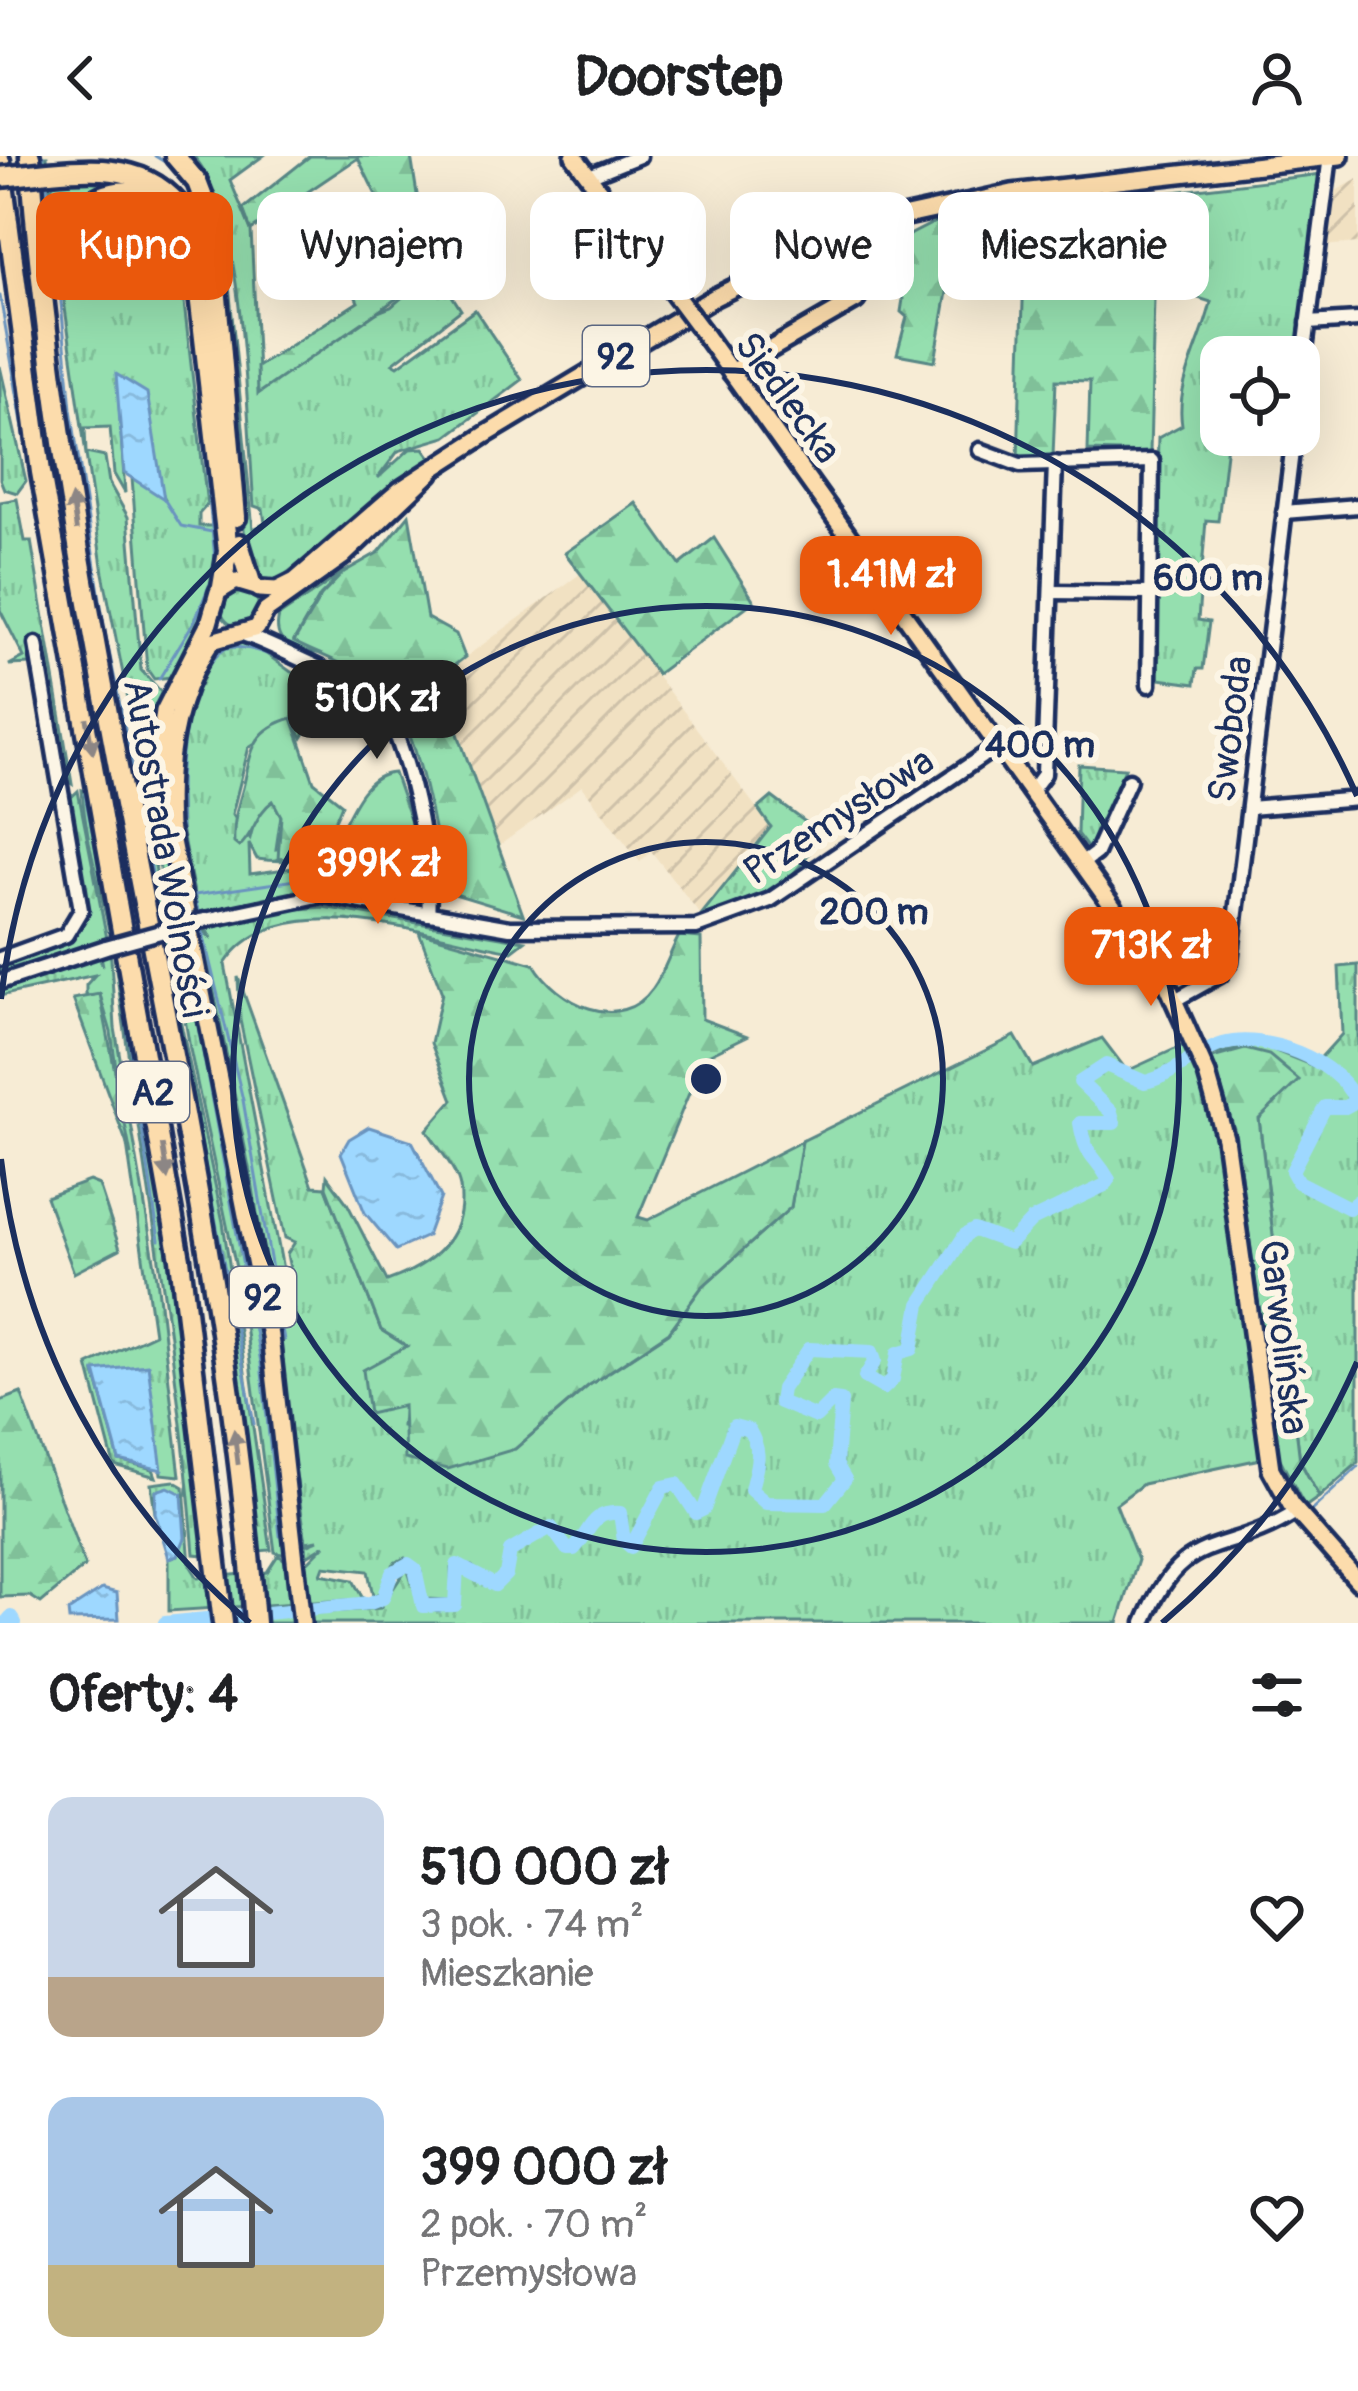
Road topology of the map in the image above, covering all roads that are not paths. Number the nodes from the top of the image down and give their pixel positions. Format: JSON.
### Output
{"nodes":[{"id":1,"x":175,"y":156,"type":"edge"},
{"id":2,"x":574,"y":156,"type":"edge"},
{"id":3,"x":639,"y":156,"type":"edge"},
{"id":4,"x":1340,"y":156,"type":"edge"},
{"id":5,"x":1330,"y":157,"type":"edge"},
{"id":6,"x":0,"y":163,"type":"edge"},
{"id":7,"x":42,"y":163,"type":"edge"},
{"id":8,"x":589,"y":176,"type":"junction"},
{"id":9,"x":0,"y":177,"type":"edge"},
{"id":10,"x":183,"y":192,"type":"edge"},
{"id":11,"x":201,"y":192,"type":"edge"},
{"id":12,"x":914,"y":216,"type":"edge"},
{"id":13,"x":730,"y":291,"type":"edge"},
{"id":14,"x":46,"y":300,"type":"edge"},
{"id":15,"x":208,"y":300,"type":"edge"},
{"id":16,"x":210,"y":300,"type":"edge"},
{"id":17,"x":856,"y":300,"type":"edge"},
{"id":18,"x":1358,"y":320,"type":"edge"},
{"id":19,"x":1308,"y":323,"type":"junction"},
{"id":20,"x":1306,"y":336,"type":"edge"},
{"id":21,"x":731,"y":372,"type":"junction"},
{"id":22,"x":980,"y":450,"type":"dead end"},
{"id":23,"x":1292,"y":456,"type":"edge"},
{"id":24,"x":1055,"y":463,"type":"junction"},
{"id":25,"x":430,"y":473,"type":"junction"},
{"id":26,"x":1358,"y":506,"type":"edge"},
{"id":27,"x":1285,"y":512,"type":"junction"},
{"id":28,"x":255,"y":586,"type":"junction"},
{"id":29,"x":222,"y":587,"type":"junction"},
{"id":30,"x":1051,"y":592,"type":"junction"},
{"id":31,"x":1148,"y":593,"type":"junction"},
{"id":32,"x":213,"y":609,"type":"junction"},
{"id":33,"x":265,"y":613,"type":"junction"},
{"id":34,"x":237,"y":633,"type":"junction"},
{"id":35,"x":36,"y":644,"type":"dead end"},
{"id":36,"x":281,"y":650,"type":"junction"},
{"id":37,"x":1149,"y":686,"type":"dead end"},
{"id":38,"x":999,"y":745,"type":"junction"},
{"id":39,"x":1129,"y":780,"type":"dead end"},
{"id":40,"x":1031,"y":790,"type":"junction"},
{"id":41,"x":1358,"y":799,"type":"edge"},
{"id":42,"x":1249,"y":808,"type":"junction"},
{"id":43,"x":170,"y":826,"type":"junction"},
{"id":44,"x":1084,"y":862,"type":"junction"},
{"id":45,"x":428,"y":914,"type":"junction"},
{"id":46,"x":0,"y":959,"type":"edge"},
{"id":47,"x":0,"y":982,"type":"edge"},
{"id":48,"x":1175,"y":1000,"type":"junction"},
{"id":49,"x":1191,"y":1034,"type":"joint"},
{"id":50,"x":1296,"y":1512,"type":"junction"},
{"id":51,"x":1358,"y":1581,"type":"edge"},
{"id":52,"x":223,"y":1623,"type":"edge"},
{"id":53,"x":255,"y":1623,"type":"edge"},
{"id":54,"x":302,"y":1623,"type":"edge"},
{"id":55,"x":1144,"y":1623,"type":"edge"}],
"edges":[{"from":1,"to":11,"type":"highway"},
{"from":2,"to":8,"type":"main road","name":"Siedlecka"},
{"from":3,"to":8,"type":"street"},
{"from":4,"to":5,"type":"main road","number":"92"},
{"from":5,"to":12,"type":"main road","number":"92"},
{"from":5,"to":19,"type":"street"},
{"from":6,"to":7,"type":"highway"},
{"from":6,"to":52,"type":"highway","name":"Autostrada Wolności","number":"A2","one_way":true},
{"from":7,"to":9,"type":"highway","bridge":true},
{"from":7,"to":10,"type":"highway"},
{"from":8,"to":21,"type":"main road","name":"Siedlecka","bridge":true},
{"from":13,"to":25,"type":"main road","number":"92"},
{"from":53,"to":14,"type":"highway","name":"Autostrada Wolności","number":"A2","one_way":true},
{"from":15,"to":29,"type":"highway"},
{"from":16,"to":28,"type":"highway"},
{"from":17,"to":21,"type":"main road"},
{"from":18,"to":19,"type":"street"},
{"from":19,"to":20,"type":"street"},
{"from":21,"to":38,"type":"main road","name":"Siedlecka"},
{"from":22,"to":24,"type":"street"},
{"from":23,"to":27,"type":"street","name":"Swoboda"},
{"from":24,"to":30,"type":"street"},
{"from":24,"to":31,"type":"street"},
{"from":25,"to":28,"type":"main road","number":"92"},
{"from":25,"to":33,"type":"main road","number":"92"},
{"from":26,"to":27,"type":"street"},
{"from":27,"to":42,"type":"street","name":"Swoboda"},
{"from":28,"to":29,"type":"main road","number":"92"},
{"from":28,"to":33,"type":"main road"},
{"from":29,"to":32,"type":"main road","number":"92"},
{"from":30,"to":31,"type":"street"},
{"from":30,"to":40,"type":"street"},
{"from":31,"to":37,"type":"street"},
{"from":32,"to":34,"type":"main road"},
{"from":32,"to":43,"type":"main road","number":"92"},
{"from":33,"to":34,"type":"main road","number":"92"},
{"from":33,"to":36,"type":"street"},
{"from":34,"to":36,"type":"street"},
{"from":34,"to":43,"type":"main road","number":"92"},
{"from":35,"to":46,"type":"street"},
{"from":36,"to":45,"type":"street"},
{"from":38,"to":40,"type":"main road","name":"Siedlecka"},
{"from":38,"to":45,"type":"street","name":"Przemysłowa"},
{"from":39,"to":44,"type":"street"},
{"from":40,"to":44,"type":"main road","name":"Siedlecka"},
{"from":41,"to":42,"type":"street"},
{"from":42,"to":48,"type":"street","name":"Swoboda"},
{"from":43,"to":54,"type":"main road","number":"92"},
{"from":44,"to":48,"type":"main road","name":"Siedlecka"},
{"from":45,"to":47,"type":"street","name":"Przemysłowa","bridge":true},
{"from":48,"to":49,"type":"main road","name":"Siedlecka"},
{"from":49,"to":50,"type":"main road","name":"Garwolińska"},
{"from":50,"to":51,"type":"main road","name":"Garwolińska"},
{"from":50,"to":55,"type":"street"}]}
